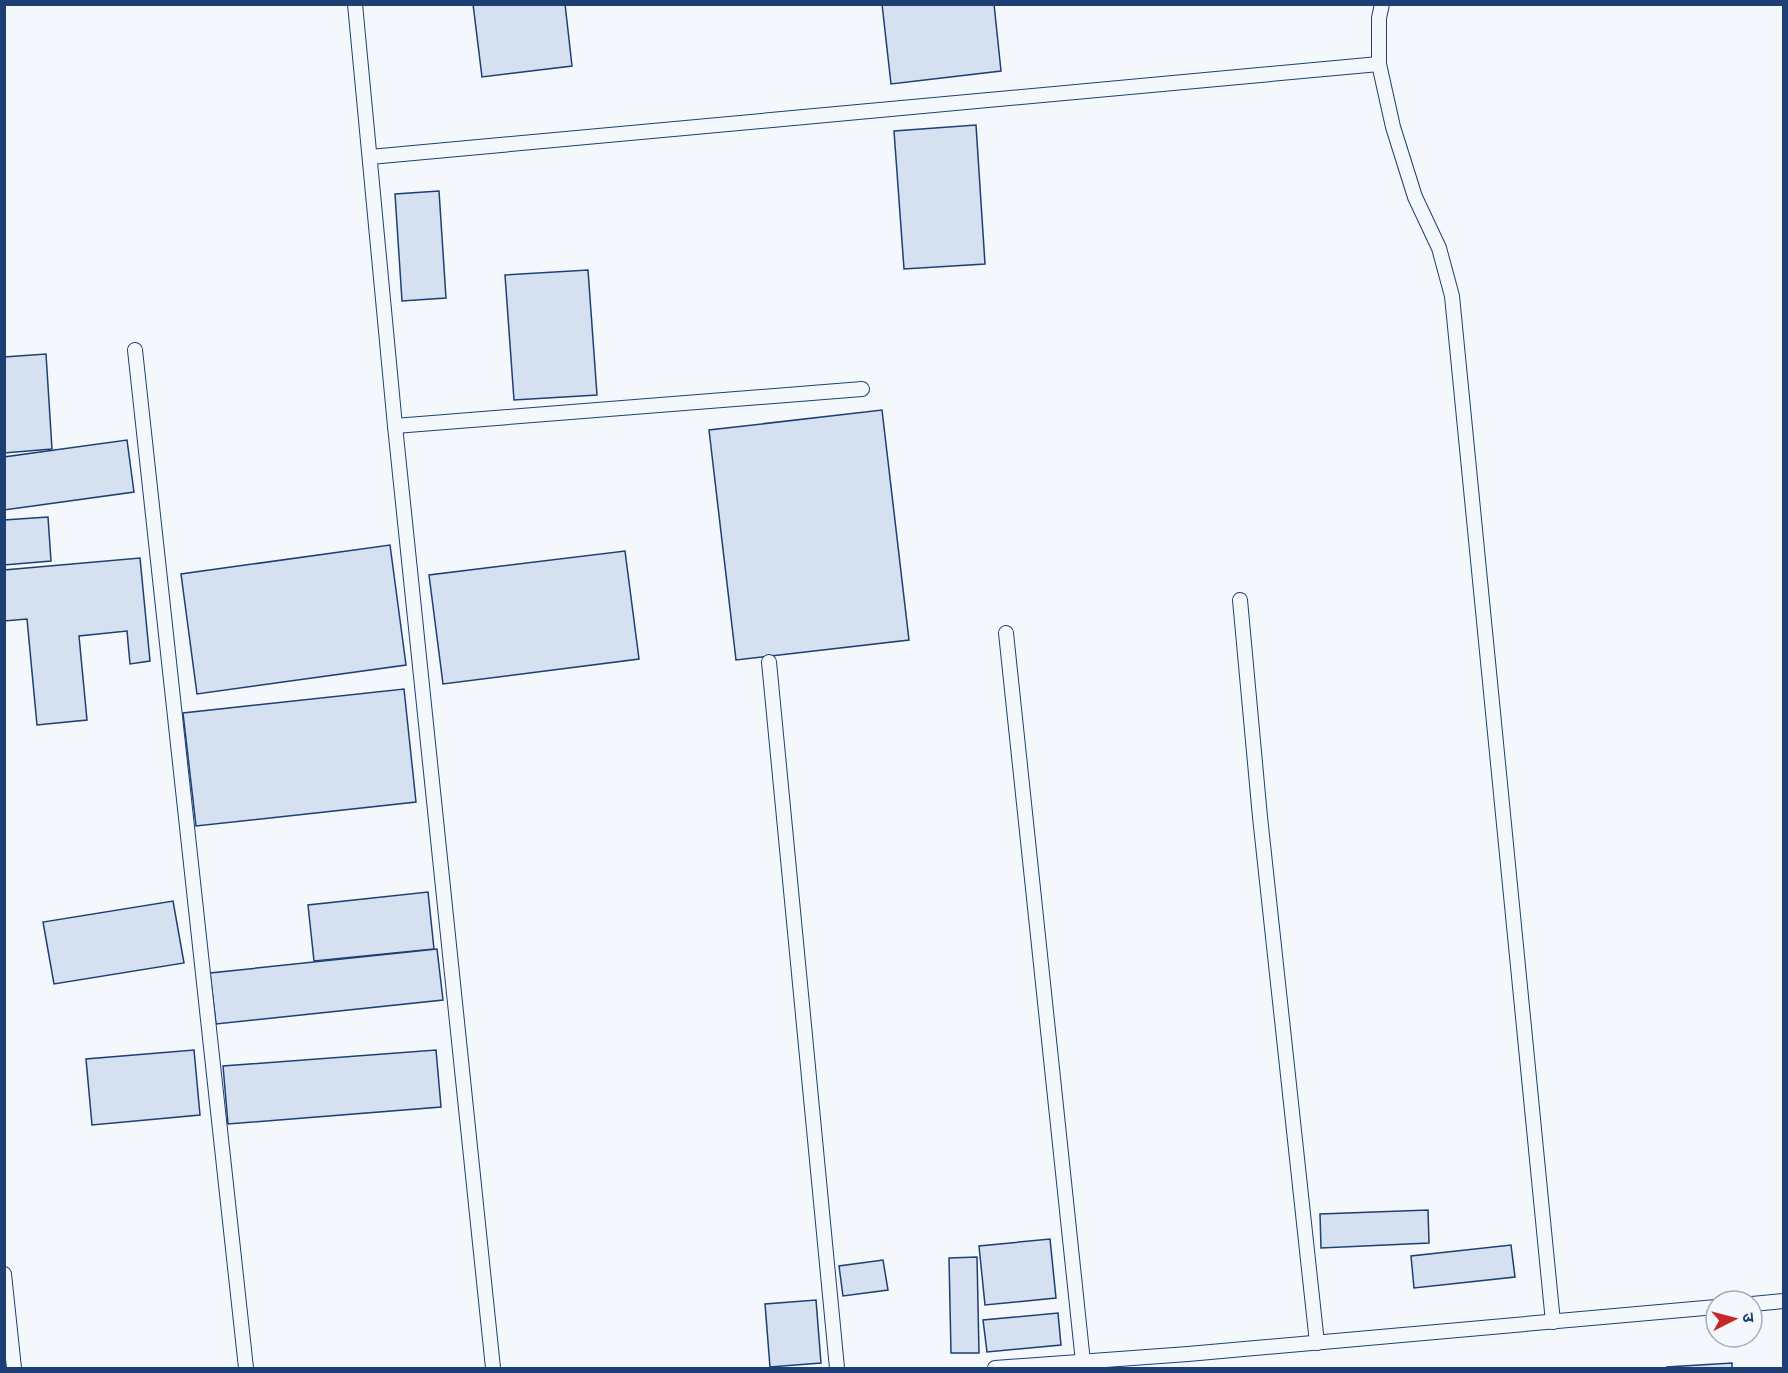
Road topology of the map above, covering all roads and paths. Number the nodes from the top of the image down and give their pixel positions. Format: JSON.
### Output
{"nodes":[{"id":1,"x":355,"y":4,"type":"edge"},
{"id":2,"x":1382,"y":4,"type":"edge"},
{"id":3,"x":1378,"y":64,"type":"junction"},
{"id":4,"x":370,"y":157,"type":"junction"},
{"id":5,"x":135,"y":350,"type":"dead end"},
{"id":6,"x":862,"y":389,"type":"dead end"},
{"id":7,"x":395,"y":426,"type":"junction"},
{"id":8,"x":1240,"y":600,"type":"dead end"},
{"id":9,"x":1006,"y":633,"type":"dead end"},
{"id":10,"x":769,"y":662,"type":"dead end"},
{"id":11,"x":4,"y":1274,"type":"edge"},
{"id":12,"x":1784,"y":1301,"type":"edge"},
{"id":13,"x":1764,"y":1303,"type":"edge"},
{"id":14,"x":1704,"y":1308,"type":"edge"},
{"id":15,"x":1553,"y":1322,"type":"junction"},
{"id":16,"x":1317,"y":1343,"type":"junction"},
{"id":17,"x":1188,"y":1354,"type":"junction"},
{"id":18,"x":1083,"y":1362,"type":"junction"},
{"id":19,"x":14,"y":1368,"type":"edge"},
{"id":20,"x":246,"y":1368,"type":"edge"},
{"id":21,"x":493,"y":1368,"type":"edge"},
{"id":22,"x":837,"y":1368,"type":"edge"},
{"id":23,"x":995,"y":1368,"type":"edge"},
{"id":24,"x":1189,"y":1368,"type":"edge"}],
"edges":[{"from":1,"to":4,"type":"lane"},
{"from":2,"to":3,"type":"lane"},
{"from":3,"to":4,"type":"lane"},
{"from":3,"to":15,"type":"lane"},
{"from":4,"to":7,"type":"lane"},
{"from":5,"to":20,"type":"lane"},
{"from":6,"to":7,"type":"lane"},
{"from":7,"to":21,"type":"lane"},
{"from":8,"to":16,"type":"lane"},
{"from":9,"to":18,"type":"lane"},
{"from":10,"to":22,"type":"lane"},
{"from":11,"to":19,"type":"lane"},
{"from":12,"to":13,"type":"lane"},
{"from":14,"to":15,"type":"lane"},
{"from":15,"to":16,"type":"lane"},
{"from":16,"to":17,"type":"lane"},
{"from":17,"to":18,"type":"lane"},
{"from":17,"to":24,"type":"lane"},
{"from":18,"to":23,"type":"lane"}]}
